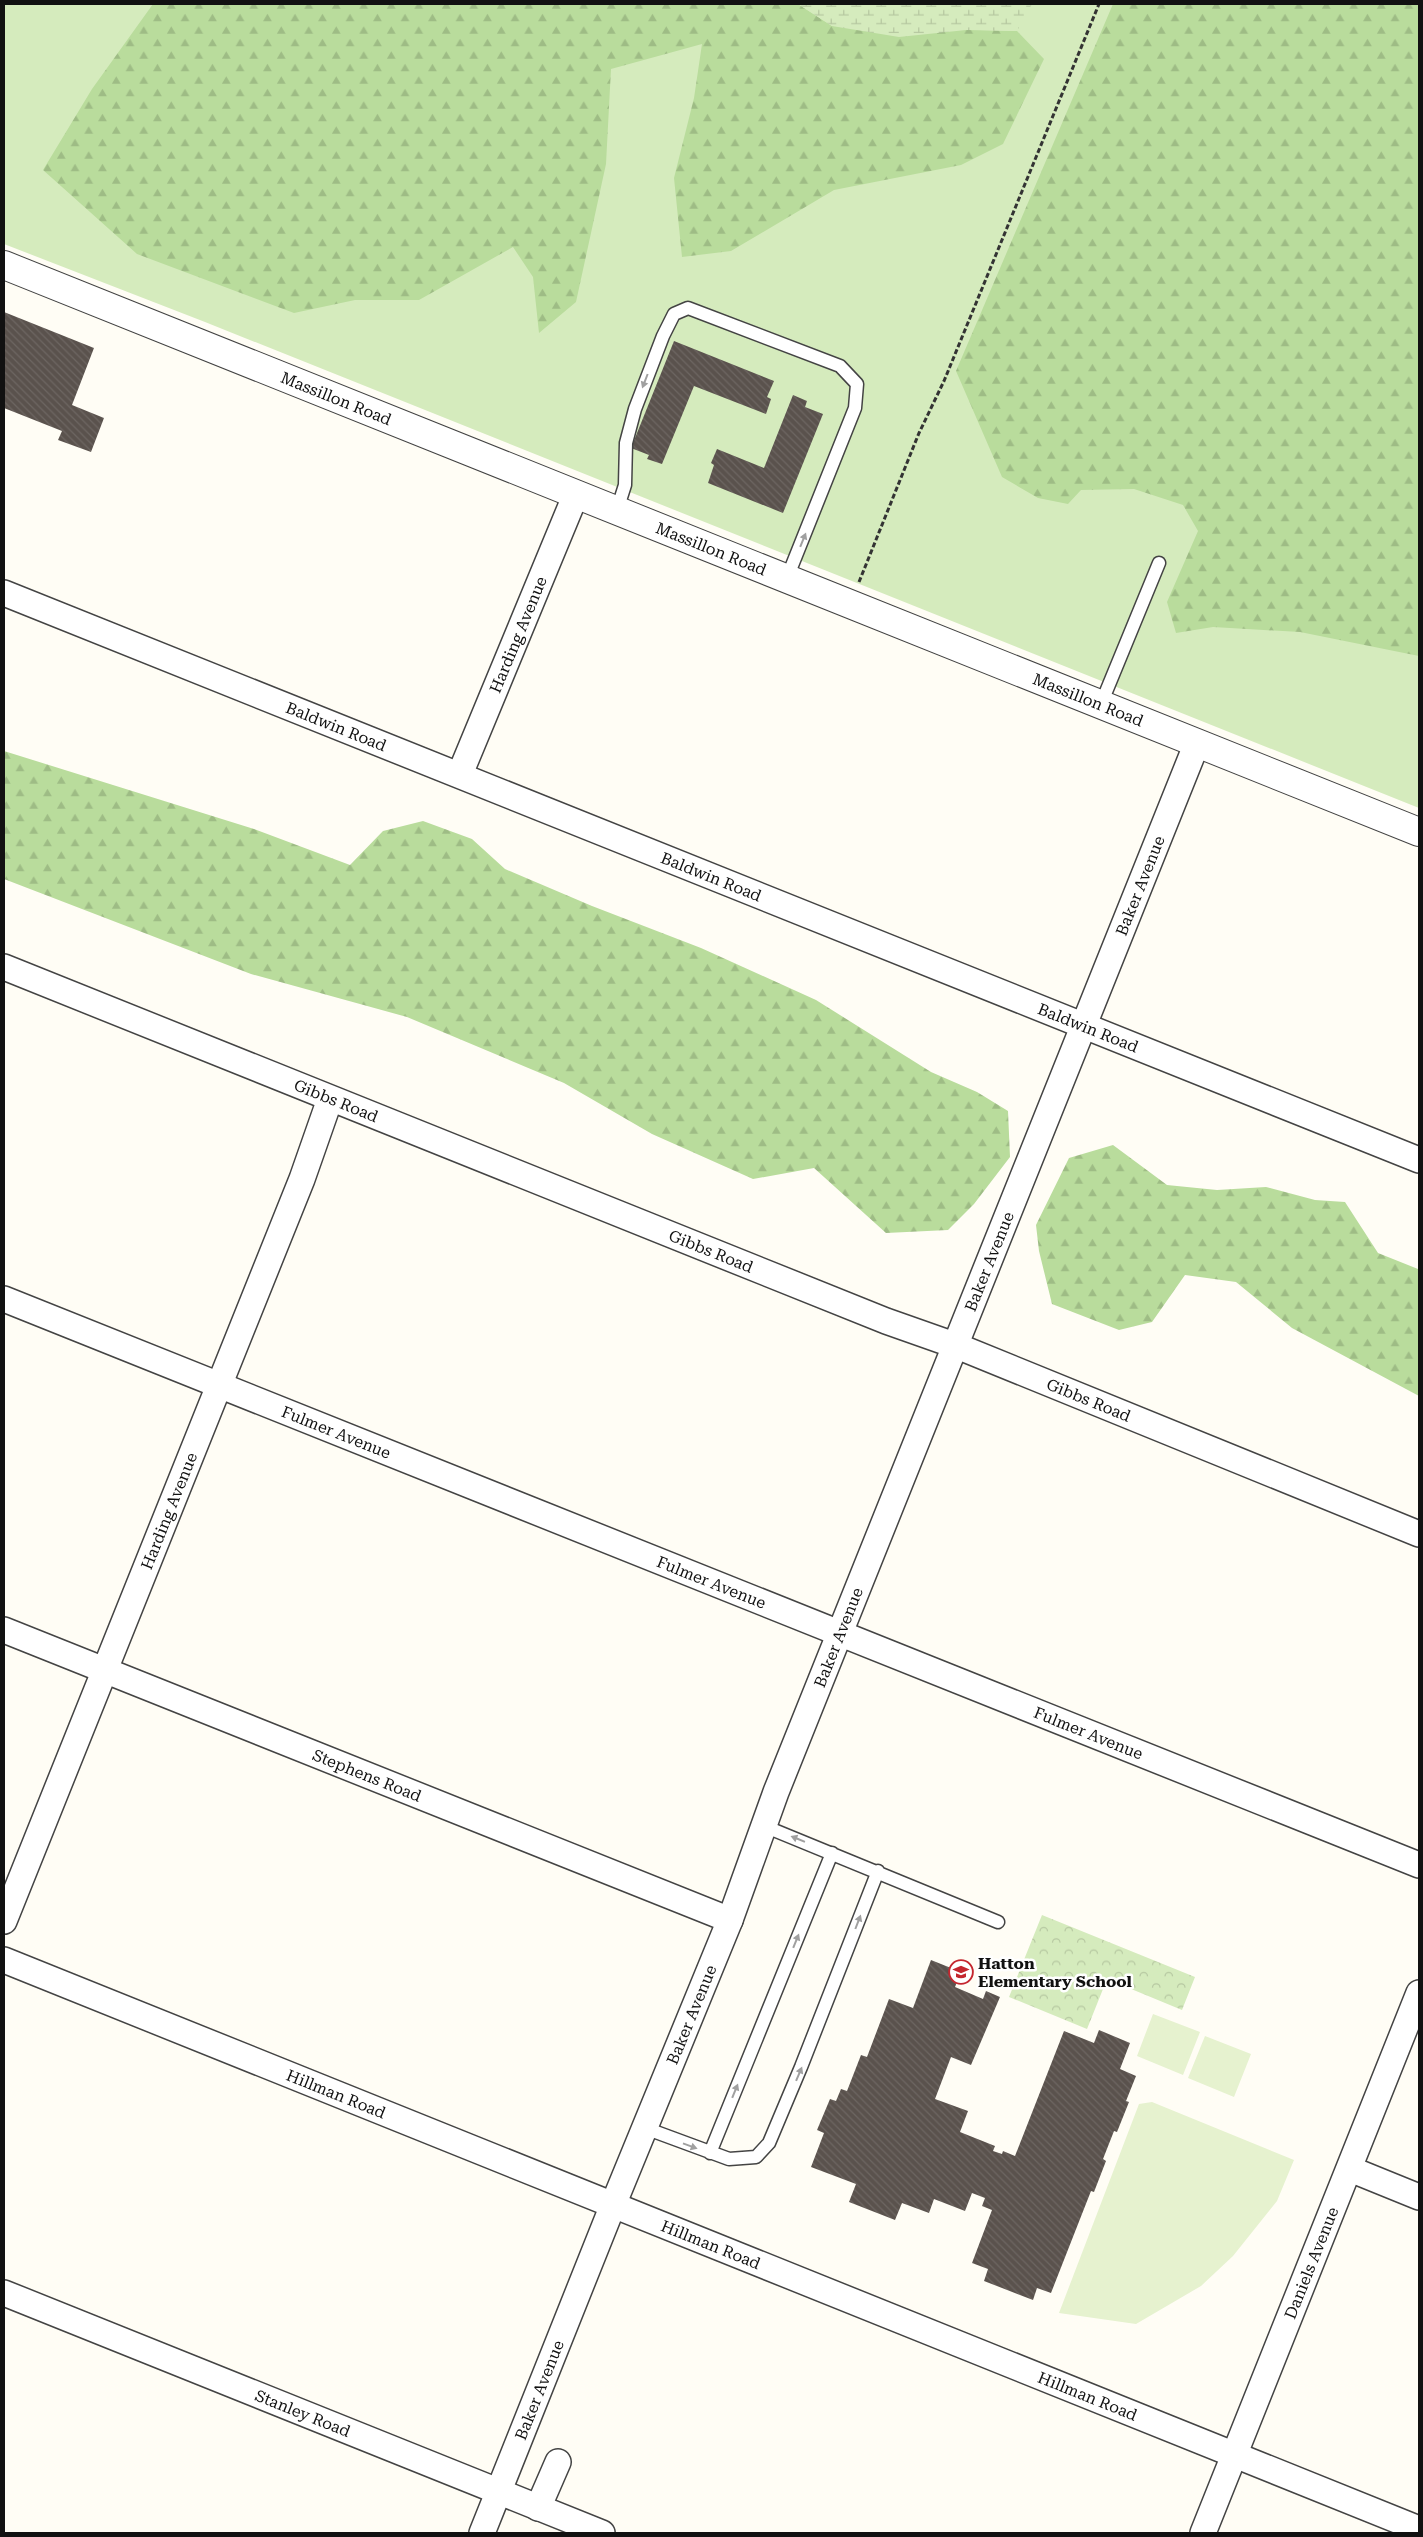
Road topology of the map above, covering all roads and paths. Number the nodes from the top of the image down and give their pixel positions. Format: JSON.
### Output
{"nodes":[{"id":1,"x":1099,"y":4,"type":"edge"},
{"id":2,"x":4,"y":265,"type":"edge"},
{"id":3,"x":576,"y":494,"type":"junction"},
{"id":4,"x":617,"y":510,"type":"junction"},
{"id":5,"x":1159,"y":563,"type":"dead end"},
{"id":6,"x":787,"y":578,"type":"junction"},
{"id":7,"x":4,"y":594,"type":"edge"},
{"id":8,"x":850,"y":603,"type":"junction"},
{"id":9,"x":1101,"y":704,"type":"junction"},
{"id":10,"x":1197,"y":743,"type":"junction"},
{"id":11,"x":460,"y":774,"type":"junction"},
{"id":12,"x":1419,"y":832,"type":"edge"},
{"id":13,"x":4,"y":967,"type":"edge"},
{"id":14,"x":1085,"y":1025,"type":"junction"},
{"id":15,"x":330,"y":1099,"type":"junction"},
{"id":16,"x":1419,"y":1160,"type":"edge"},
{"id":17,"x":4,"y":1299,"type":"edge"},
{"id":18,"x":957,"y":1346,"type":"junction"},
{"id":19,"x":218,"y":1384,"type":"junction"},
{"id":20,"x":1419,"y":1534,"type":"edge"},
{"id":21,"x":4,"y":1630,"type":"edge"},
{"id":22,"x":840,"y":1634,"type":"junction"},
{"id":23,"x":104,"y":1670,"type":"junction"},
{"id":24,"x":764,"y":1826,"type":"junction"},
{"id":25,"x":832,"y":1852,"type":"junction"},
{"id":26,"x":1419,"y":1865,"type":"edge"},
{"id":27,"x":878,"y":1871,"type":"junction"},
{"id":28,"x":730,"y":1920,"type":"junction"},
{"id":29,"x":4,"y":1921,"type":"edge"},
{"id":30,"x":998,"y":1922,"type":"dead end"},
{"id":31,"x":4,"y":1960,"type":"edge"},
{"id":32,"x":1419,"y":1993,"type":"edge"},
{"id":33,"x":645,"y":2128,"type":"junction"},
{"id":34,"x":710,"y":2153,"type":"junction"},
{"id":35,"x":1350,"y":2169,"type":"junction"},
{"id":36,"x":1419,"y":2197,"type":"edge"},
{"id":37,"x":613,"y":2205,"type":"junction"},
{"id":38,"x":4,"y":2293,"type":"edge"},
{"id":39,"x":1235,"y":2454,"type":"junction"},
{"id":40,"x":558,"y":2462,"type":"dead end"},
{"id":41,"x":499,"y":2492,"type":"junction"},
{"id":42,"x":538,"y":2508,"type":"junction"},
{"id":43,"x":1419,"y":2528,"type":"edge"},
{"id":44,"x":482,"y":2533,"type":"edge"},
{"id":45,"x":602,"y":2533,"type":"edge"},
{"id":46,"x":1203,"y":2533,"type":"edge"}],
"edges":[{"from":1,"to":8,"type":"path"},
{"from":2,"to":3,"type":"street","name":"Massillon Road"},
{"from":3,"to":4,"type":"street","name":"Massillon Road"},
{"from":3,"to":11,"type":"street","name":"Harding Avenue"},
{"from":4,"to":6,"type":"street","name":"Massillon Road"},
{"from":6,"to":4,"type":"lane","one_way":true},
{"from":5,"to":9,"type":"lane"},
{"from":6,"to":8,"type":"street","name":"Massillon Road"},
{"from":7,"to":11,"type":"street","name":"Baldwin Road"},
{"from":8,"to":9,"type":"street","name":"Massillon Road"},
{"from":9,"to":10,"type":"street","name":"Massillon Road"},
{"from":10,"to":12,"type":"street","name":"Massillon Road"},
{"from":10,"to":14,"type":"street","name":"Baker Avenue"},
{"from":11,"to":14,"type":"street","name":"Baldwin Road"},
{"from":13,"to":15,"type":"street","name":"Gibbs Road"},
{"from":14,"to":16,"type":"street","name":"Baldwin Road"},
{"from":14,"to":18,"type":"street","name":"Baker Avenue"},
{"from":15,"to":18,"type":"street","name":"Gibbs Road"},
{"from":15,"to":19,"type":"street","name":"Harding Avenue"},
{"from":17,"to":19,"type":"street","name":"Fulmer Avenue"},
{"from":18,"to":20,"type":"street","name":"Gibbs Road"},
{"from":18,"to":22,"type":"street","name":"Baker Avenue"},
{"from":19,"to":22,"type":"street","name":"Fulmer Avenue"},
{"from":19,"to":23,"type":"street","name":"Harding Avenue"},
{"from":21,"to":23,"type":"street","name":"Stephens Road"},
{"from":22,"to":24,"type":"street","name":"Baker Avenue"},
{"from":22,"to":26,"type":"street","name":"Fulmer Avenue"},
{"from":23,"to":28,"type":"street","name":"Stephens Road"},
{"from":23,"to":29,"type":"street","name":"Harding Avenue"},
{"from":25,"to":24,"type":"lane","one_way":true},
{"from":24,"to":28,"type":"street","name":"Baker Avenue"},
{"from":25,"to":27,"type":"lane"},
{"from":34,"to":25,"type":"lane","one_way":true},
{"from":27,"to":30,"type":"lane"},
{"from":34,"to":27,"type":"lane","one_way":true},
{"from":28,"to":33,"type":"street","name":"Baker Avenue"},
{"from":31,"to":37,"type":"street","name":"Hillman Road"},
{"from":32,"to":35,"type":"street","name":"Daniels Avenue"},
{"from":33,"to":34,"type":"lane","one_way":true},
{"from":33,"to":37,"type":"street","name":"Baker Avenue"},
{"from":35,"to":36,"type":"street"},
{"from":35,"to":39,"type":"street","name":"Daniels Avenue"},
{"from":37,"to":39,"type":"street","name":"Hillman Road"},
{"from":37,"to":41,"type":"street","name":"Baker Avenue"},
{"from":38,"to":41,"type":"street","name":"Stanley Road"},
{"from":39,"to":43,"type":"street","name":"Hillman Road"},
{"from":39,"to":46,"type":"street","name":"Daniels Avenue"},
{"from":40,"to":42,"type":"street"},
{"from":41,"to":42,"type":"street","name":"Stanley Road"},
{"from":41,"to":44,"type":"street","name":"Baker Avenue"},
{"from":42,"to":45,"type":"street","name":"Stanley Road"}]}
